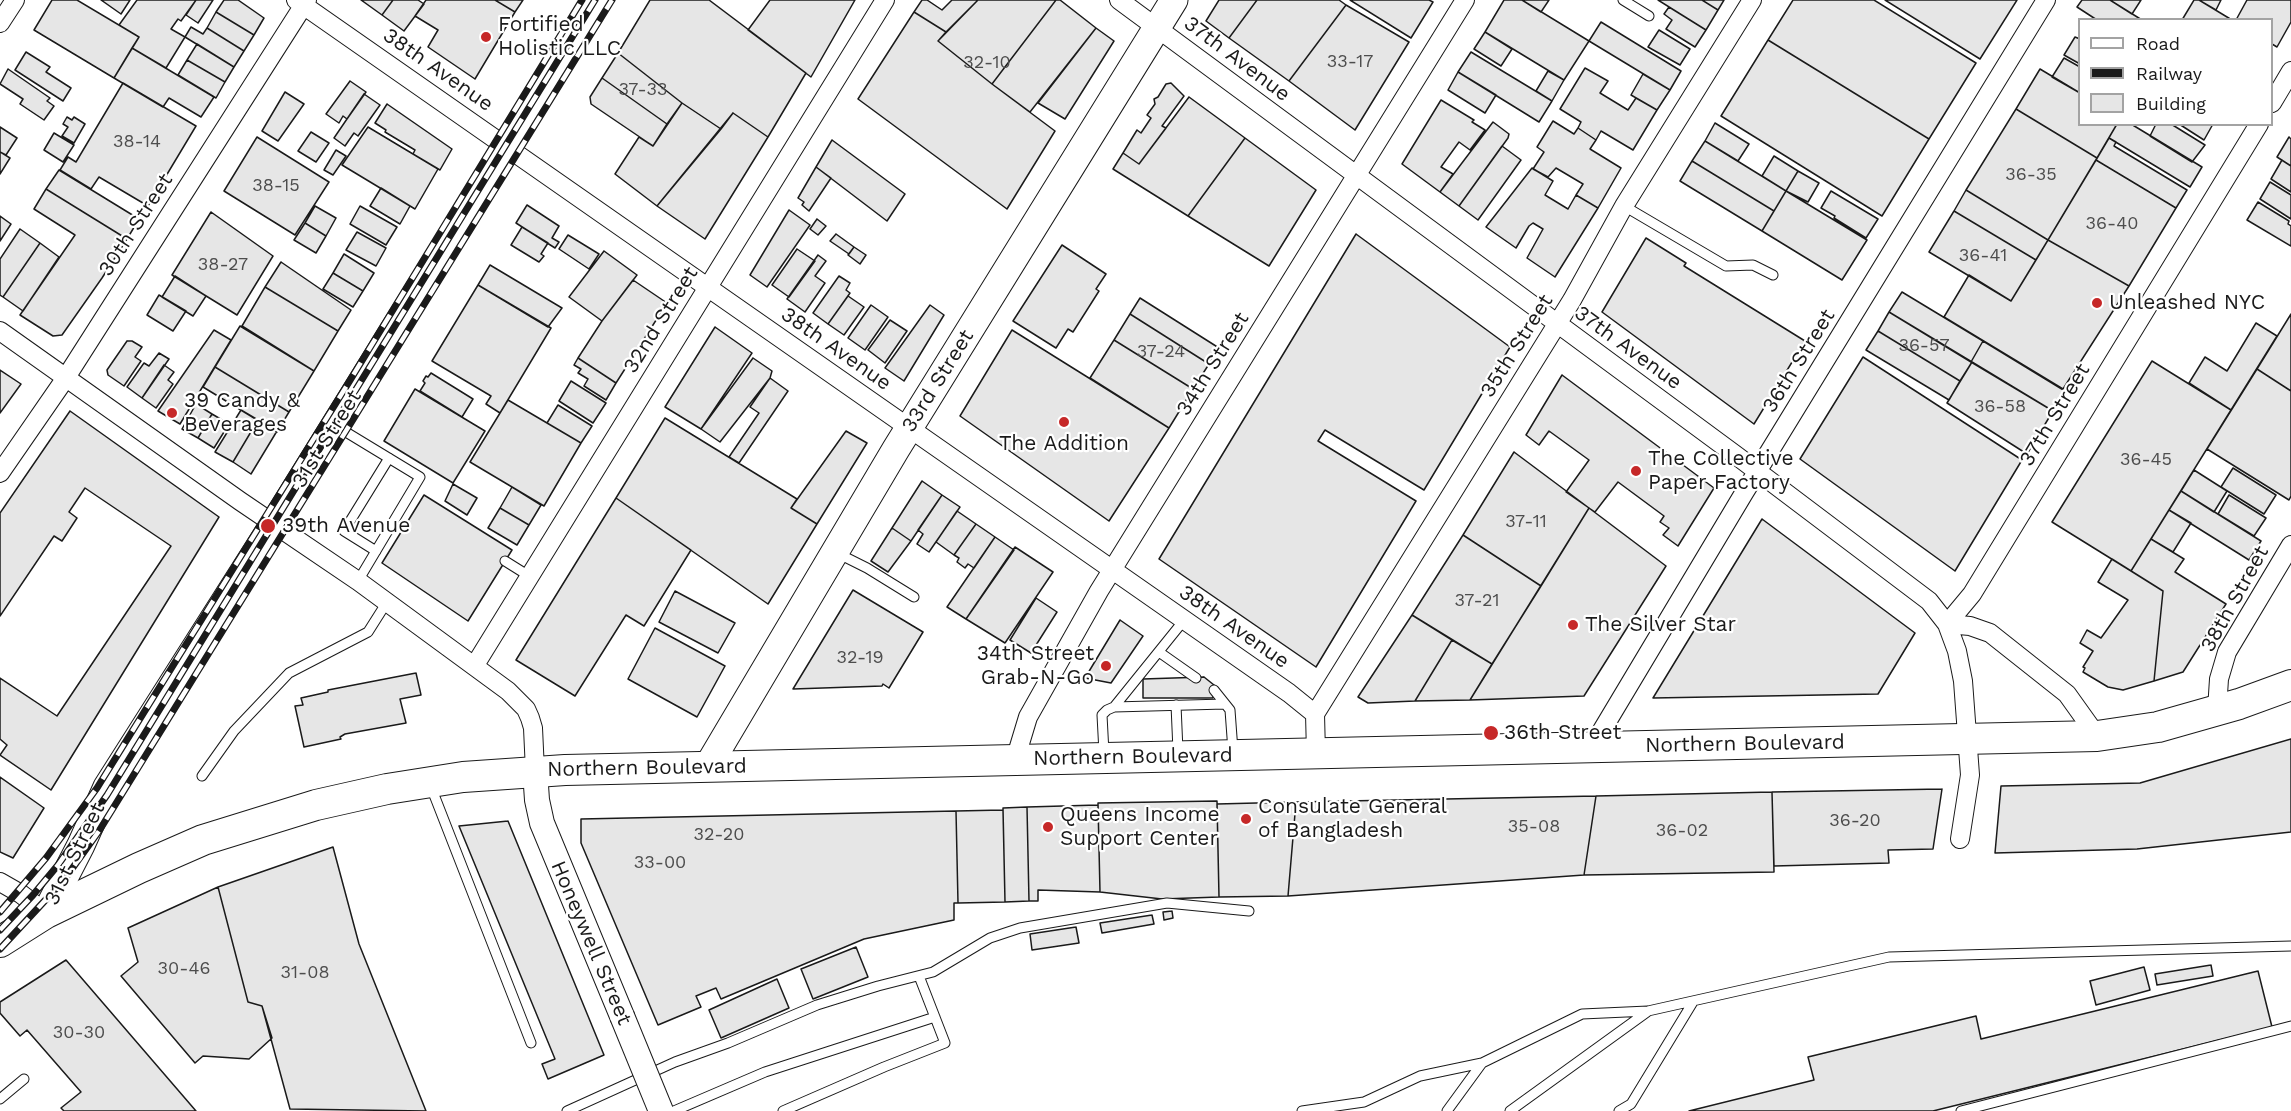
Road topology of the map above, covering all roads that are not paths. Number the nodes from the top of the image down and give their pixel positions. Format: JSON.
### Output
{"nodes":[{"id":1,"x":15,"y":0,"type":"edge"},
{"id":2,"x":598,"y":0,"type":"edge"},
{"id":3,"x":885,"y":0,"type":"edge"},
{"id":4,"x":1119,"y":0,"type":"edge"},
{"id":5,"x":1174,"y":0,"type":"edge"},
{"id":6,"x":1465,"y":0,"type":"edge"},
{"id":7,"x":1623,"y":0,"type":"edge"},
{"id":8,"x":1752,"y":0,"type":"edge"},
{"id":9,"x":2046,"y":0,"type":"edge"},
{"id":10,"x":302,"y":2,"type":"edge"},
{"id":11,"x":1649,"y":16,"type":"dead end"},
{"id":12,"x":0,"y":23,"type":"edge"},
{"id":13,"x":1157,"y":28,"type":"junction"},
{"id":14,"x":2291,"y":71,"type":"edge"},
{"id":15,"x":2273,"y":100,"type":"edge"},
{"id":16,"x":2258,"y":126,"type":"edge"},
{"id":17,"x":508,"y":146,"type":"junction"},
{"id":18,"x":1356,"y":176,"type":"junction"},
{"id":19,"x":1624,"y":206,"type":"junction"},
{"id":20,"x":1773,"y":275,"type":"dead end"},
{"id":21,"x":708,"y":287,"type":"junction"},
{"id":22,"x":1557,"y":324,"type":"junction"},
{"id":23,"x":0,"y":331,"type":"edge"},
{"id":24,"x":65,"y":379,"type":"junction"},
{"id":25,"x":335,"y":425,"type":"junction"},
{"id":26,"x":909,"y":428,"type":"junction"},
{"id":27,"x":389,"y":458,"type":"junction"},
{"id":28,"x":1757,"y":471,"type":"junction"},
{"id":29,"x":0,"y":473,"type":"edge"},
{"id":30,"x":274,"y":524,"type":"junction"},
{"id":31,"x":2291,"y":545,"type":"edge"},
{"id":32,"x":376,"y":551,"type":"junction"},
{"id":33,"x":835,"y":552,"type":"junction"},
{"id":34,"x":505,"y":561,"type":"dead end"},
{"id":35,"x":1112,"y":570,"type":"junction"},
{"id":36,"x":529,"y":576,"type":"junction"},
{"id":37,"x":358,"y":581,"type":"junction"},
{"id":38,"x":914,"y":597,"type":"dead end"},
{"id":39,"x":387,"y":602,"type":"junction"},
{"id":40,"x":1185,"y":620,"type":"junction"},
{"id":41,"x":1947,"y":624,"type":"junction"},
{"id":42,"x":1159,"y":652,"type":"junction"},
{"id":43,"x":475,"y":665,"type":"junction"},
{"id":44,"x":1196,"y":678,"type":"dead end"},
{"id":45,"x":2291,"y":685,"type":"edge"},
{"id":46,"x":1214,"y":690,"type":"dead end"},
{"id":47,"x":1225,"y":704,"type":"junction"},
{"id":48,"x":1176,"y":705,"type":"junction"},
{"id":49,"x":1114,"y":707,"type":"junction"},
{"id":50,"x":2217,"y":710,"type":"junction"},
{"id":51,"x":1316,"y":714,"type":"junction"},
{"id":52,"x":2097,"y":736,"type":"junction"},
{"id":53,"x":1967,"y":739,"type":"junction"},
{"id":54,"x":1592,"y":747,"type":"junction"},
{"id":55,"x":1316,"y":753,"type":"junction"},
{"id":56,"x":1233,"y":755,"type":"junction"},
{"id":57,"x":1178,"y":756,"type":"junction"},
{"id":58,"x":1104,"y":758,"type":"junction"},
{"id":59,"x":1015,"y":760,"type":"junction"},
{"id":60,"x":708,"y":766,"type":"junction"},
{"id":61,"x":535,"y":771,"type":"junction"},
{"id":62,"x":202,"y":776,"type":"dead end"},
{"id":63,"x":430,"y":782,"type":"junction"},
{"id":64,"x":1960,"y":839,"type":"dead end"},
{"id":65,"x":0,"y":882,"type":"edge"},
{"id":66,"x":1250,"y":911,"type":"dead end"},
{"id":67,"x":46,"y":913,"type":"junction"},
{"id":68,"x":0,"y":942,"type":"edge"},
{"id":69,"x":2291,"y":946,"type":"edge"},
{"id":70,"x":919,"y":976,"type":"junction"},
{"id":71,"x":1692,"y":1002,"type":"junction"},
{"id":72,"x":1648,"y":1011,"type":"junction"},
{"id":73,"x":935,"y":1017,"type":"junction"},
{"id":74,"x":2291,"y":1026,"type":"edge"},
{"id":75,"x":531,"y":1043,"type":"dead end"},
{"id":76,"x":1482,"y":1063,"type":"junction"},
{"id":77,"x":24,"y":1079,"type":"dead end"},
{"id":78,"x":0,"y":1099,"type":"edge"},
{"id":79,"x":567,"y":1111,"type":"edge"},
{"id":80,"x":661,"y":1111,"type":"edge"},
{"id":81,"x":674,"y":1111,"type":"edge"},
{"id":82,"x":783,"y":1111,"type":"edge"},
{"id":83,"x":1302,"y":1111,"type":"edge"},
{"id":84,"x":1447,"y":1111,"type":"edge"},
{"id":85,"x":1510,"y":1111,"type":"edge"},
{"id":86,"x":1619,"y":1111,"type":"edge"},
{"id":87,"x":1961,"y":1111,"type":"edge"}],
"edges":[{"from":1,"to":12,"type":"street"},
{"from":2,"to":17,"type":"main road","name":"31st Street"},
{"from":3,"to":21,"type":"street","name":"32nd Street"},
{"from":4,"to":13,"type":"street","name":"37th Avenue"},
{"from":5,"to":13,"type":"main road","name":"33rd Street"},
{"from":6,"to":18,"type":"street","name":"34th Street"},
{"from":7,"to":11,"type":"lane"},
{"from":8,"to":19,"type":"street","name":"35th Street"},
{"from":9,"to":28,"type":"street","name":"36th Street"},
{"from":10,"to":17,"type":"street","name":"38th Avenue"},
{"from":10,"to":24,"type":"street","name":"30th Street"},
{"from":13,"to":18,"type":"street","name":"37th Avenue"},
{"from":13,"to":26,"type":"main road","name":"33rd Street"},
{"from":14,"to":15,"type":"street"},
{"from":16,"to":41,"type":"street","name":"37th Street"},
{"from":17,"to":21,"type":"street","name":"38th Avenue"},
{"from":17,"to":25,"type":"main road","name":"31st Street"},
{"from":18,"to":22,"type":"street","name":"37th Avenue"},
{"from":18,"to":35,"type":"street","name":"34th Street"},
{"from":19,"to":20,"type":"lane"},
{"from":19,"to":22,"type":"street","name":"35th Street"},
{"from":21,"to":26,"type":"street","name":"38th Avenue"},
{"from":21,"to":36,"type":"street","name":"32nd Street"},
{"from":22,"to":28,"type":"street","name":"37th Avenue"},
{"from":22,"to":51,"type":"street","name":"35th Street"},
{"from":23,"to":24,"type":"street"},
{"from":24,"to":29,"type":"street","name":"30th Street"},
{"from":24,"to":30,"type":"street"},
{"from":25,"to":27,"type":"lane"},
{"from":25,"to":30,"type":"main road","name":"31st Street"},
{"from":26,"to":33,"type":"main road","name":"33rd Street"},
{"from":26,"to":35,"type":"street","name":"38th Avenue"},
{"from":27,"to":32,"type":"lane"},
{"from":27,"to":32,"type":"lane"},
{"from":28,"to":41,"type":"street","name":"37th Avenue"},
{"from":28,"to":54,"type":"street","name":"36th Street"},
{"from":30,"to":37,"type":"street"},
{"from":30,"to":67,"type":"main road","name":"31st Street"},
{"from":31,"to":50,"type":"street","name":"38th Street"},
{"from":32,"to":37,"type":"lane"},
{"from":33,"to":38,"type":"lane"},
{"from":33,"to":60,"type":"main road","name":"33rd Street"},
{"from":34,"to":36,"type":"lane"},
{"from":35,"to":40,"type":"street","name":"38th Avenue"},
{"from":35,"to":59,"type":"street","name":"34th Street"},
{"from":36,"to":43,"type":"street","name":"32nd Street"},
{"from":37,"to":39,"type":"street"},
{"from":39,"to":43,"type":"street"},
{"from":39,"to":62,"type":"lane"},
{"from":40,"to":42,"type":"lane"},
{"from":40,"to":51,"type":"street","name":"38th Avenue"},
{"from":41,"to":52,"type":"street"},
{"from":41,"to":53,"type":"street"},
{"from":42,"to":44,"type":"lane"},
{"from":42,"to":49,"type":"lane"},
{"from":43,"to":61,"type":"street"},
{"from":45,"to":50,"type":"main road","name":"Northern Boulevard"},
{"from":46,"to":47,"type":"lane"},
{"from":47,"to":48,"type":"lane"},
{"from":47,"to":56,"type":"lane"},
{"from":48,"to":49,"type":"lane"},
{"from":48,"to":57,"type":"lane"},
{"from":49,"to":58,"type":"lane"},
{"from":50,"to":52,"type":"main road","name":"Northern Boulevard"},
{"from":51,"to":55,"type":"street"},
{"from":52,"to":53,"type":"main road","name":"Northern Boulevard"},
{"from":53,"to":54,"type":"main road","name":"Northern Boulevard"},
{"from":53,"to":64,"type":"street"},
{"from":54,"to":55,"type":"main road","name":"Northern Boulevard"},
{"from":55,"to":56,"type":"main road","name":"Northern Boulevard"},
{"from":56,"to":57,"type":"main road","name":"Northern Boulevard"},
{"from":57,"to":58,"type":"main road","name":"Northern Boulevard"},
{"from":58,"to":59,"type":"main road","name":"Northern Boulevard"},
{"from":59,"to":60,"type":"main road","name":"Northern Boulevard"},
{"from":60,"to":61,"type":"main road","name":"Northern Boulevard"},
{"from":61,"to":63,"type":"main road","name":"Northern Boulevard"},
{"from":61,"to":80,"type":"street","name":"Honeywell Street","bridge":true},
{"from":63,"to":67,"type":"main road","name":"Northern Boulevard"},
{"from":63,"to":75,"type":"lane"},
{"from":65,"to":67,"type":"street"},
{"from":66,"to":70,"type":"lane"},
{"from":67,"to":68,"type":"main road","name":"Northern Boulevard"},
{"from":69,"to":71,"type":"lane"},
{"from":70,"to":73,"type":"lane"},
{"from":70,"to":79,"type":"lane"},
{"from":71,"to":72,"type":"lane"},
{"from":71,"to":86,"type":"lane"},
{"from":72,"to":76,"type":"lane"},
{"from":72,"to":85,"type":"lane"},
{"from":73,"to":81,"type":"lane"},
{"from":73,"to":82,"type":"lane"},
{"from":74,"to":87,"type":"lane"},
{"from":76,"to":83,"type":"lane"},
{"from":76,"to":84,"type":"lane"},
{"from":77,"to":78,"type":"lane"}]}
